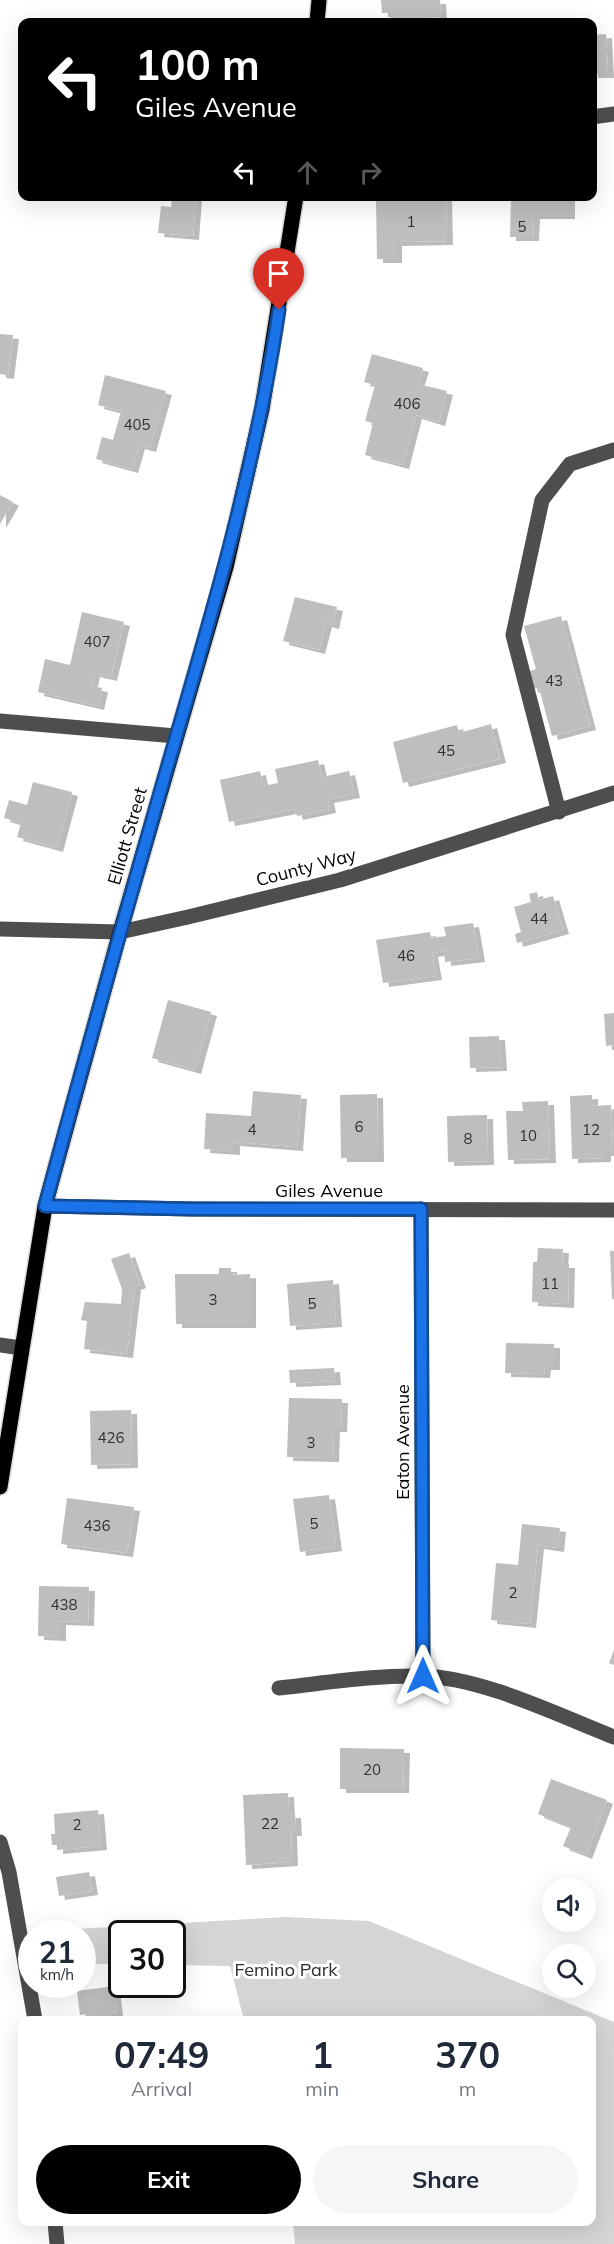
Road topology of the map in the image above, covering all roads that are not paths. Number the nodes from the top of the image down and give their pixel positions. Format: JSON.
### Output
{"nodes":[{"id":1,"x":319,"y":0,"type":"edge"},
{"id":2,"x":317,"y":18,"type":"edge"},
{"id":3,"x":614,"y":114,"type":"edge"},
{"id":4,"x":597,"y":116,"type":"edge"},
{"id":5,"x":295,"y":201,"type":"edge"},
{"id":6,"x":614,"y":450,"type":"edge"},
{"id":7,"x":0,"y":721,"type":"edge"},
{"id":8,"x":177,"y":736,"type":"junction"},
{"id":9,"x":614,"y":793,"type":"edge"},
{"id":10,"x":559,"y":812,"type":"junction"},
{"id":11,"x":0,"y":929,"type":"edge"},
{"id":12,"x":120,"y":932,"type":"junction"},
{"id":13,"x":45,"y":1206,"type":"junction"},
{"id":14,"x":421,"y":1209,"type":"junction"},
{"id":15,"x":614,"y":1210,"type":"edge"},
{"id":16,"x":0,"y":1345,"type":"edge"},
{"id":17,"x":21,"y":1348,"type":"junction"},
{"id":18,"x":0,"y":1487,"type":"edge"},
{"id":19,"x":423,"y":1676,"type":"junction"},
{"id":20,"x":279,"y":1688,"type":"dead end"},
{"id":21,"x":614,"y":1737,"type":"edge"},
{"id":22,"x":1,"y":1844,"type":"edge"},
{"id":23,"x":34,"y":2016,"type":"edge"},
{"id":24,"x":55,"y":2226,"type":"edge"},
{"id":25,"x":57,"y":2244,"type":"edge"}],
"edges":[{"from":1,"to":2,"type":"main road"},
{"from":3,"to":4,"type":"street"},
{"from":5,"to":8,"type":"main road","name":"Elliott Street"},
{"from":6,"to":10,"type":"street"},
{"from":7,"to":8,"type":"street"},
{"from":8,"to":12,"type":"main road","name":"Elliott Street"},
{"from":9,"to":10,"type":"street","name":"County Way"},
{"from":10,"to":12,"type":"street","name":"County Way"},
{"from":11,"to":12,"type":"street","name":"County Way"},
{"from":12,"to":13,"type":"main road","name":"Elliott Street"},
{"from":13,"to":14,"type":"street","name":"Giles Avenue"},
{"from":13,"to":17,"type":"main road","name":"Elliott Street"},
{"from":14,"to":15,"type":"street","name":"Giles Avenue"},
{"from":14,"to":19,"type":"street","name":"Eaton Avenue"},
{"from":16,"to":17,"type":"street"},
{"from":17,"to":18,"type":"main road","name":"Elliott Street"},
{"from":19,"to":20,"type":"street"},
{"from":19,"to":21,"type":"street"},
{"from":22,"to":23,"type":"street"},
{"from":24,"to":25,"type":"street"}]}
